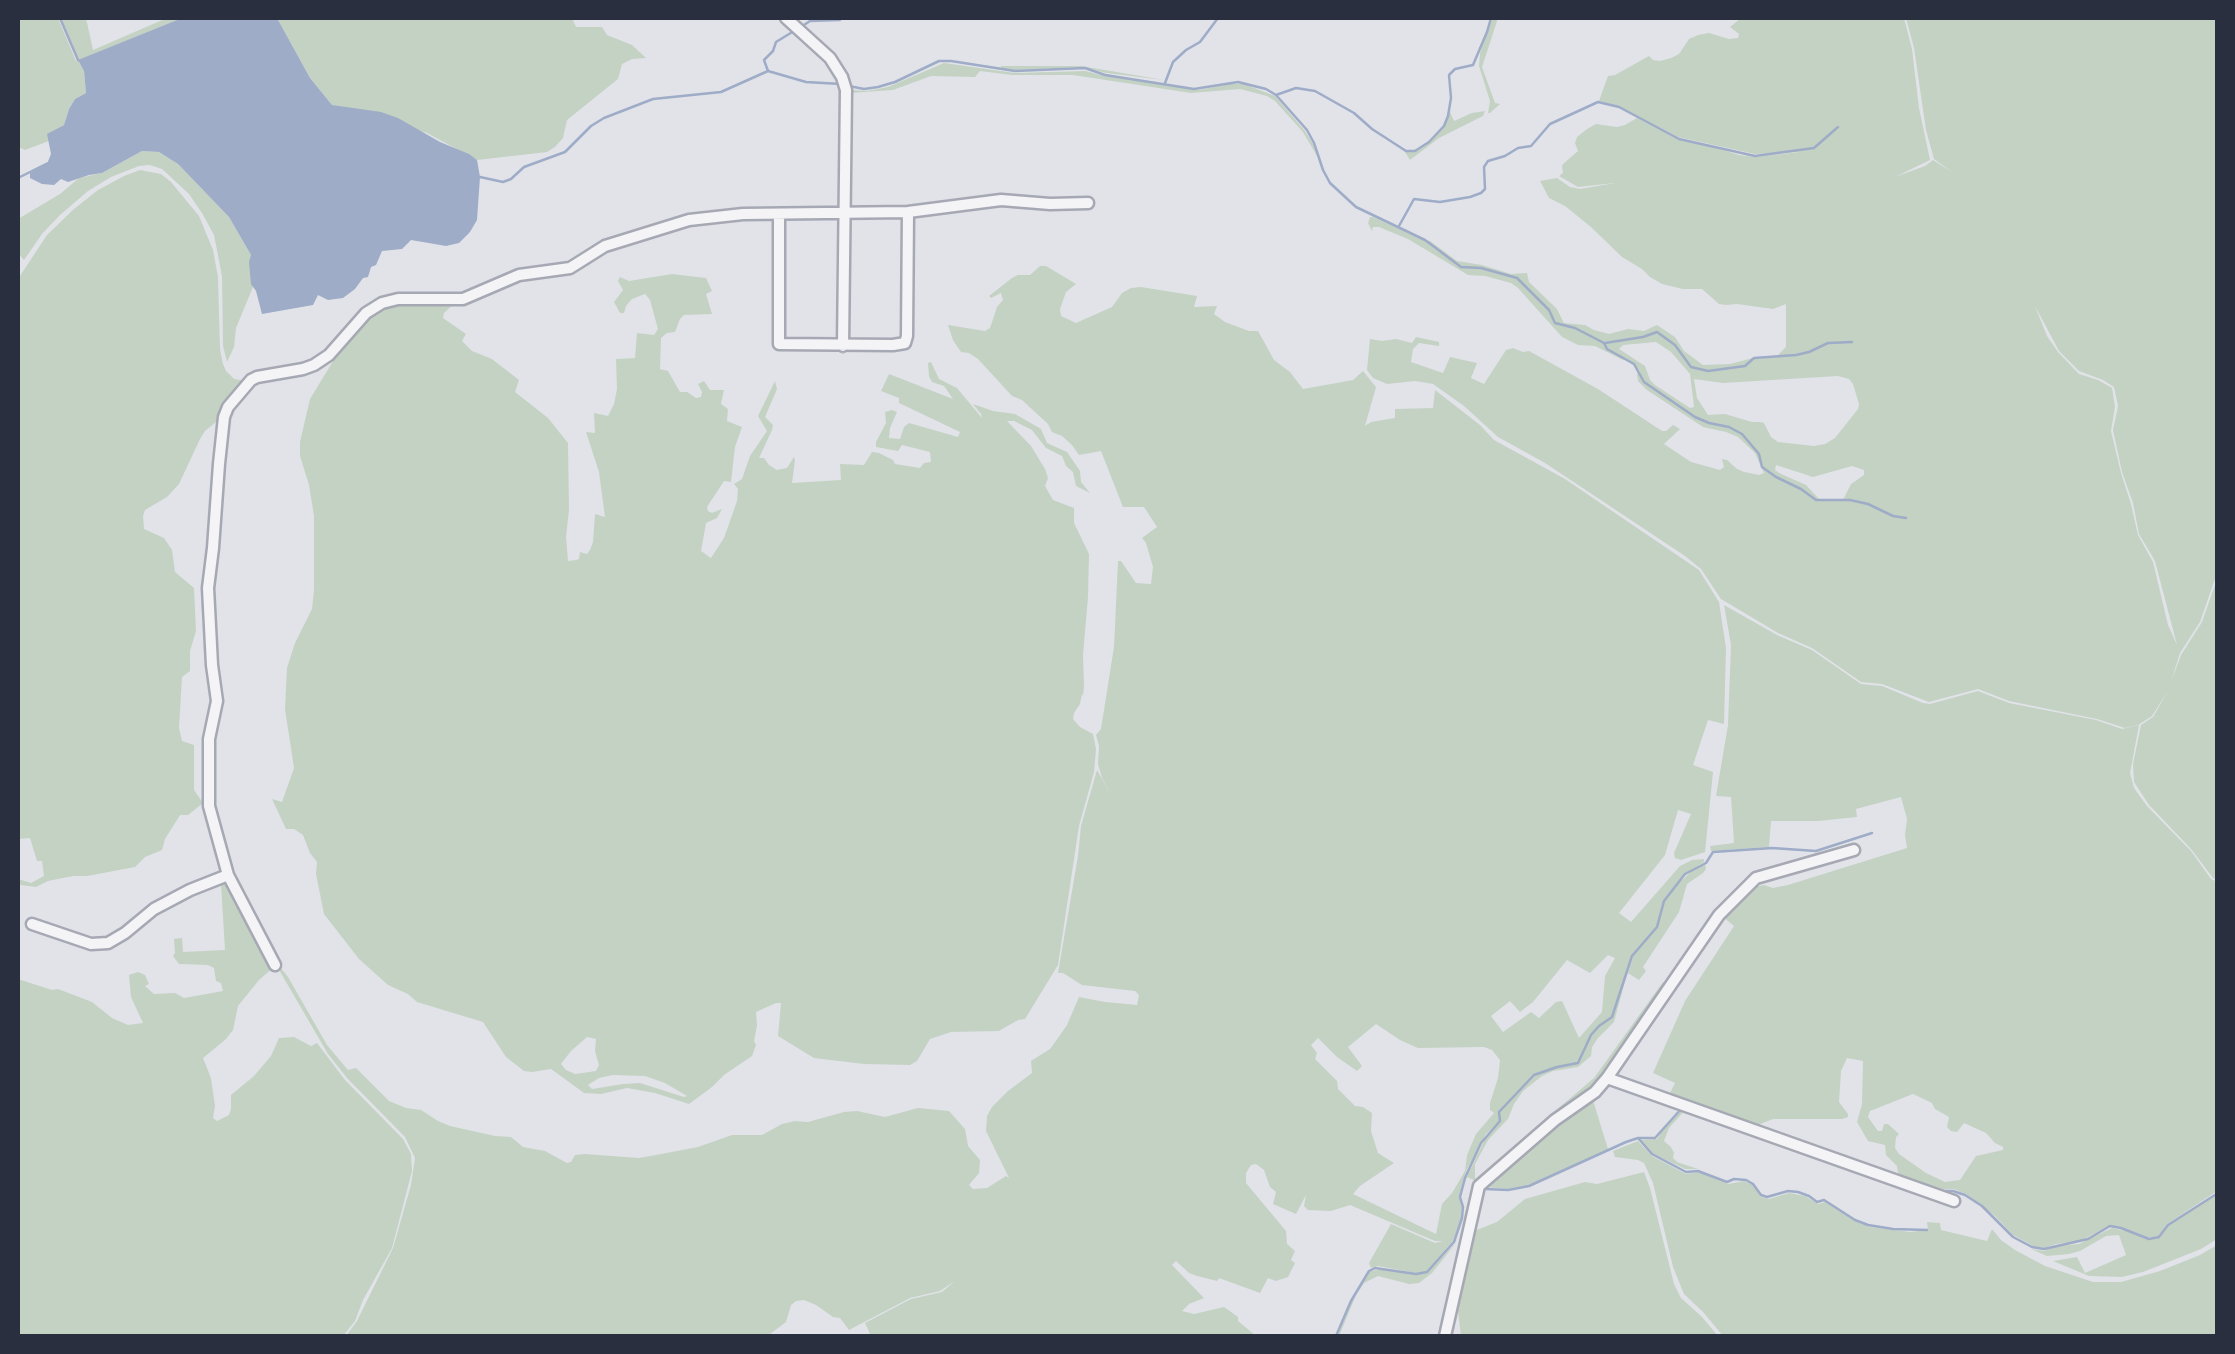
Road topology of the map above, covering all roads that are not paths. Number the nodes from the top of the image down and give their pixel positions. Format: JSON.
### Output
{"nodes":[{"id":1,"x":786,"y":18,"type":"edge"},
{"id":2,"x":1088,"y":203,"type":"dead end"},
{"id":3,"x":908,"y":212,"type":"junction"},
{"id":4,"x":845,"y":214,"type":"junction"},
{"id":5,"x":779,"y":215,"type":"junction"},
{"id":6,"x":843,"y":346,"type":"junction"},
{"id":7,"x":1854,"y":850,"type":"dead end"},
{"id":8,"x":228,"y":876,"type":"junction"},
{"id":9,"x":32,"y":924,"type":"dead end"},
{"id":10,"x":275,"y":966,"type":"dead end"},
{"id":11,"x":1607,"y":1078,"type":"junction"},
{"id":12,"x":1954,"y":1202,"type":"dead end"},
{"id":13,"x":1446,"y":1336,"type":"edge"}],
"edges":[{"from":1,"to":4,"type":"street"},
{"from":2,"to":3,"type":"street"},
{"from":3,"to":4,"type":"street"},
{"from":3,"to":6,"type":"street"},
{"from":4,"to":5,"type":"street"},
{"from":4,"to":6,"type":"street"},
{"from":5,"to":6,"type":"street"},
{"from":5,"to":8,"type":"street"},
{"from":7,"to":11,"type":"street"},
{"from":8,"to":9,"type":"street"},
{"from":8,"to":10,"type":"street"},
{"from":11,"to":12,"type":"street"},
{"from":11,"to":13,"type":"street"}]}
